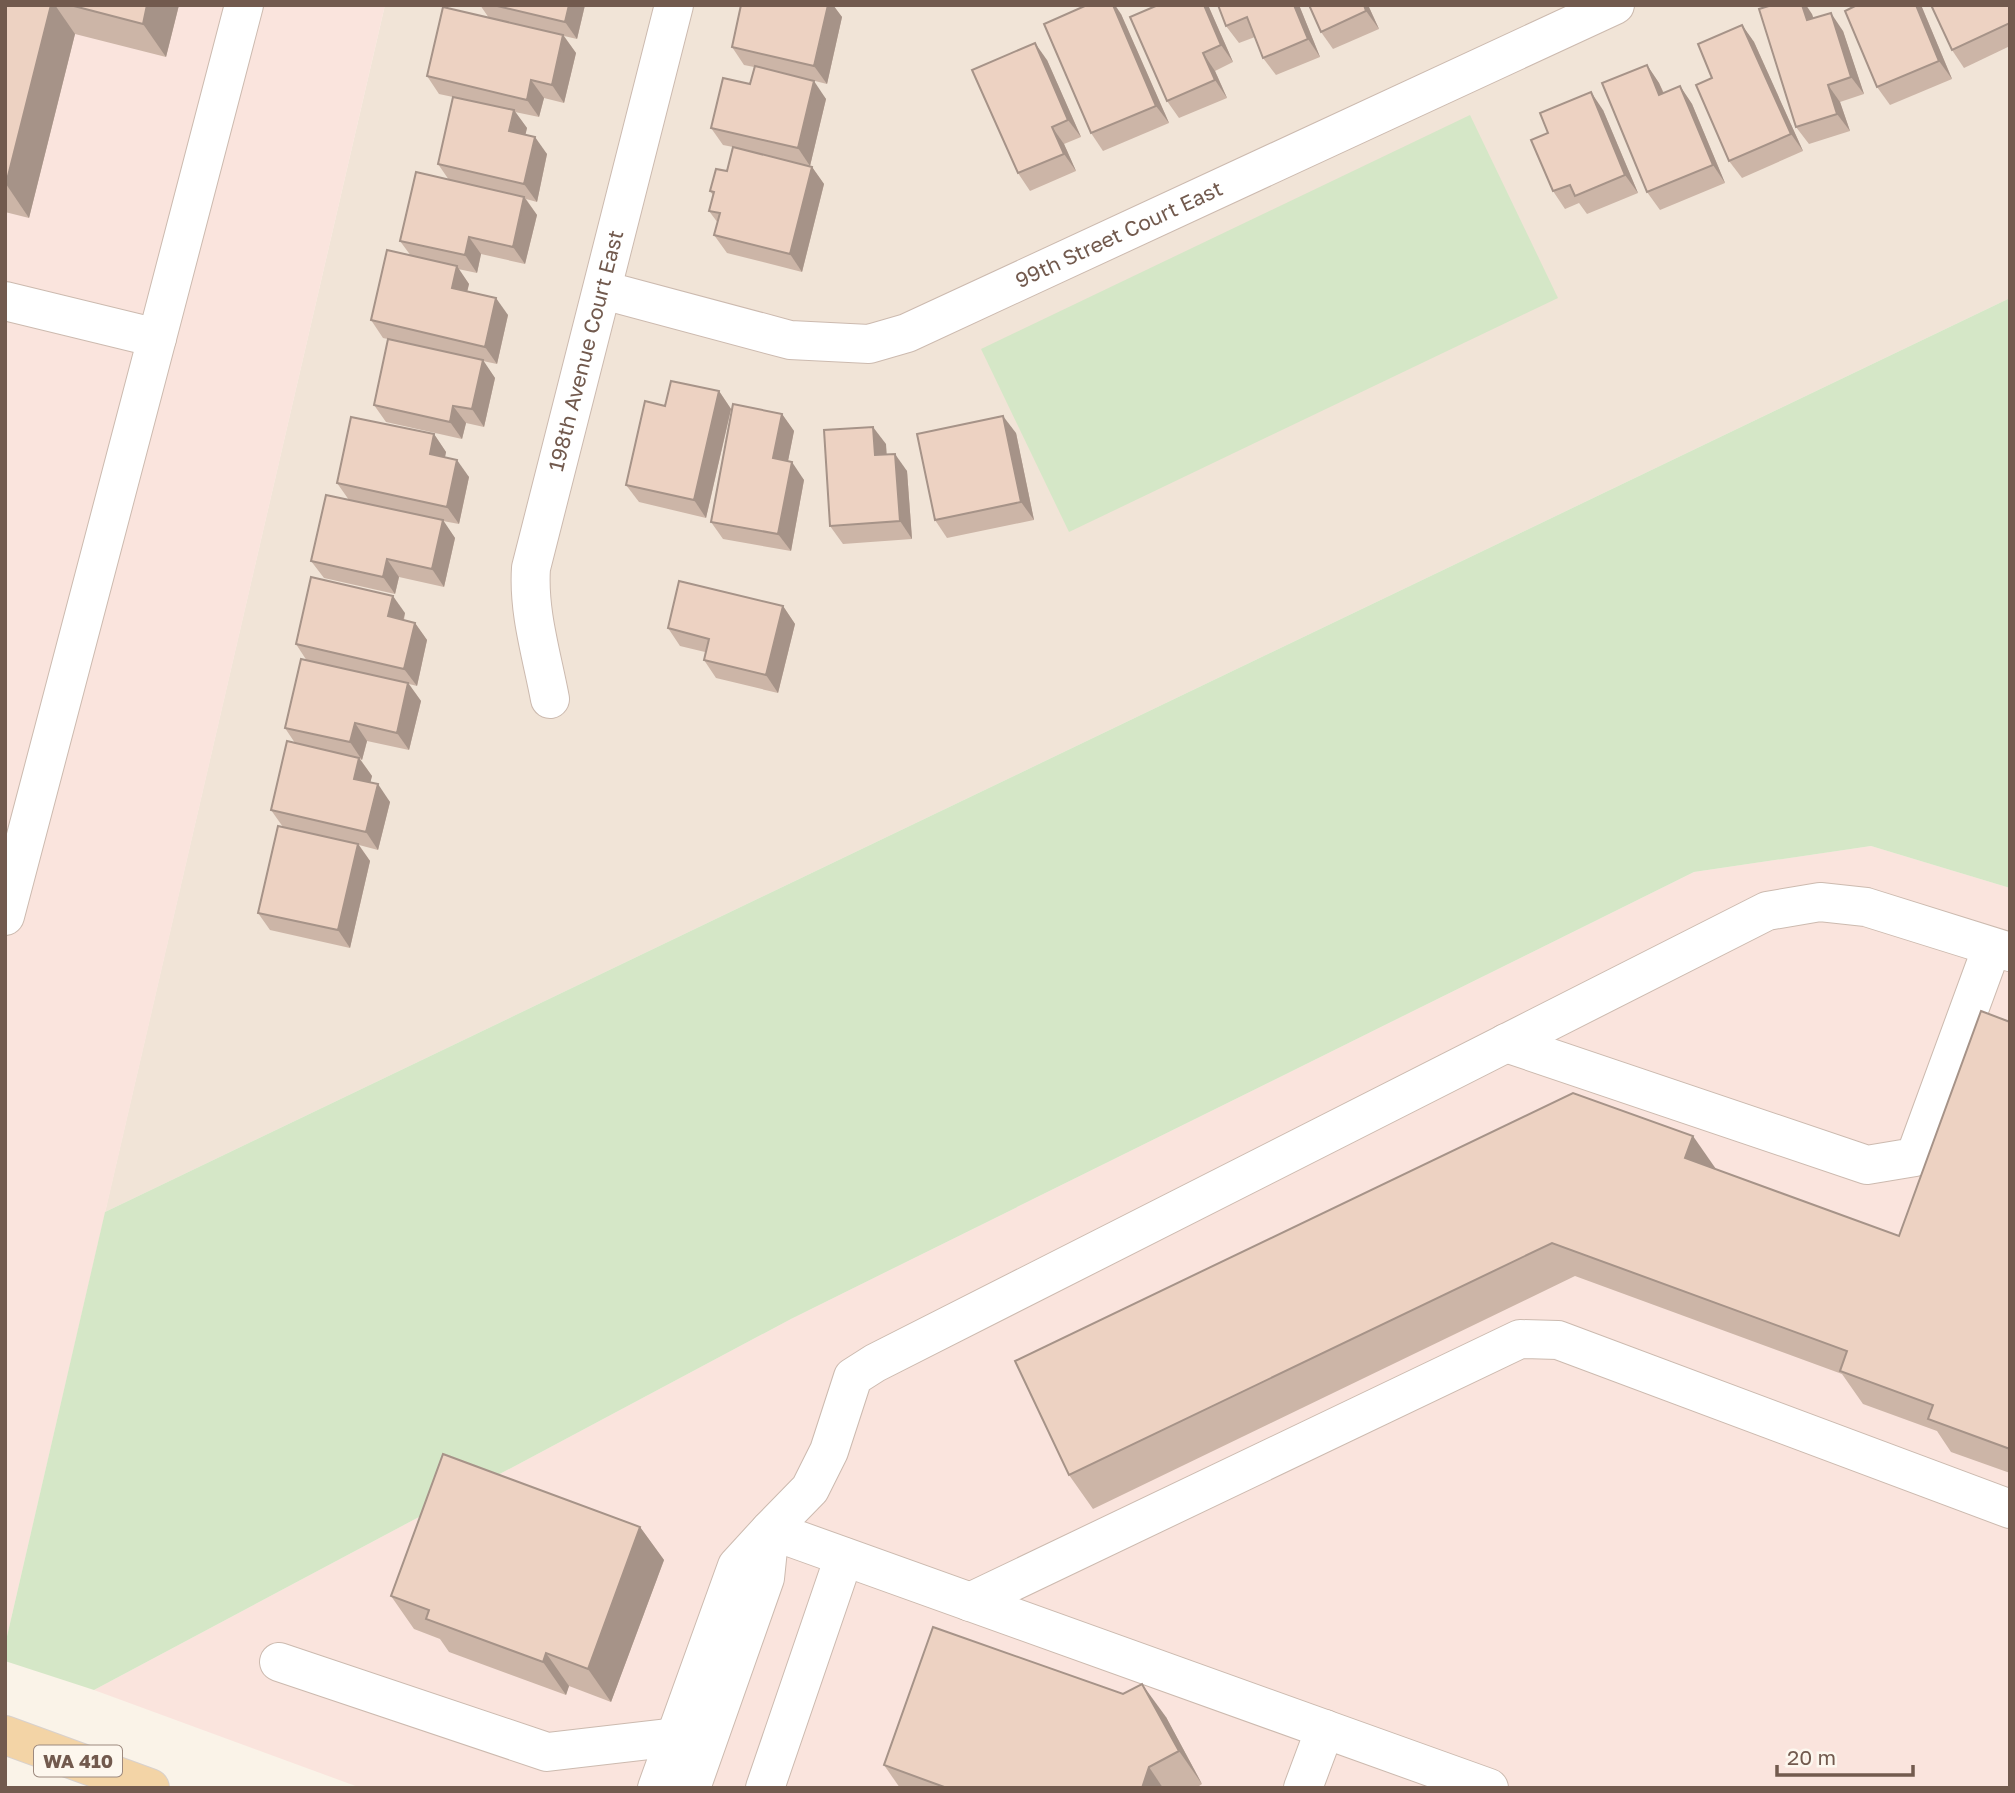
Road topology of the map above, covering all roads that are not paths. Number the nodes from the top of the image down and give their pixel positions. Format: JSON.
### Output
{"nodes":[{"id":1,"x":244,"y":5,"type":"edge"},
{"id":2,"x":674,"y":5,"type":"edge"},
{"id":3,"x":1615,"y":5,"type":"edge"},
{"id":4,"x":603,"y":290,"type":"junction"},
{"id":5,"x":5,"y":301,"type":"edge"},
{"id":6,"x":157,"y":338,"type":"junction"},
{"id":7,"x":550,"y":699,"type":"dead end"},
{"id":8,"x":5,"y":916,"type":"edge"},
{"id":9,"x":2001,"y":949,"type":"edge"},
{"id":10,"x":1506,"y":1043,"type":"junction"},
{"id":11,"x":2010,"y":1509,"type":"edge"},
{"id":12,"x":770,"y":1530,"type":"junction"},
{"id":13,"x":844,"y":1557,"type":"junction"},
{"id":14,"x":970,"y":1602,"type":"junction"},
{"id":15,"x":279,"y":1662,"type":"dead end"},
{"id":16,"x":1325,"y":1729,"type":"junction"},
{"id":17,"x":5,"y":1735,"type":"edge"},
{"id":18,"x":676,"y":1737,"type":"junction"},
{"id":19,"x":1447,"y":1781,"type":"edge"},
{"id":20,"x":150,"y":1788,"type":"edge"},
{"id":21,"x":657,"y":1788,"type":"edge"},
{"id":22,"x":691,"y":1788,"type":"edge"},
{"id":23,"x":765,"y":1788,"type":"edge"},
{"id":24,"x":1303,"y":1788,"type":"edge"},
{"id":25,"x":1489,"y":1788,"type":"edge"}],
"edges":[{"from":1,"to":6,"type":"street"},
{"from":2,"to":4,"type":"street","name":"198th Avenue Court East"},
{"from":3,"to":4,"type":"street","name":"99th Street Court East"},
{"from":4,"to":7,"type":"street","name":"198th Avenue Court East"},
{"from":5,"to":6,"type":"street"},
{"from":6,"to":8,"type":"street"},
{"from":9,"to":10,"type":"street"},
{"from":9,"to":10,"type":"street"},
{"from":10,"to":12,"type":"street"},
{"from":11,"to":14,"type":"street"},
{"from":12,"to":13,"type":"street"},
{"from":12,"to":18,"type":"street"},
{"from":12,"to":22,"type":"street"},
{"from":13,"to":14,"type":"street"},
{"from":13,"to":23,"type":"street"},
{"from":14,"to":16,"type":"street"},
{"from":15,"to":18,"type":"street"},
{"from":16,"to":19,"type":"street"},
{"from":16,"to":24,"type":"street"},
{"from":17,"to":20,"type":"main road","number":"WA 410"},
{"from":18,"to":21,"type":"street"},
{"from":19,"to":25,"type":"street"}]}
